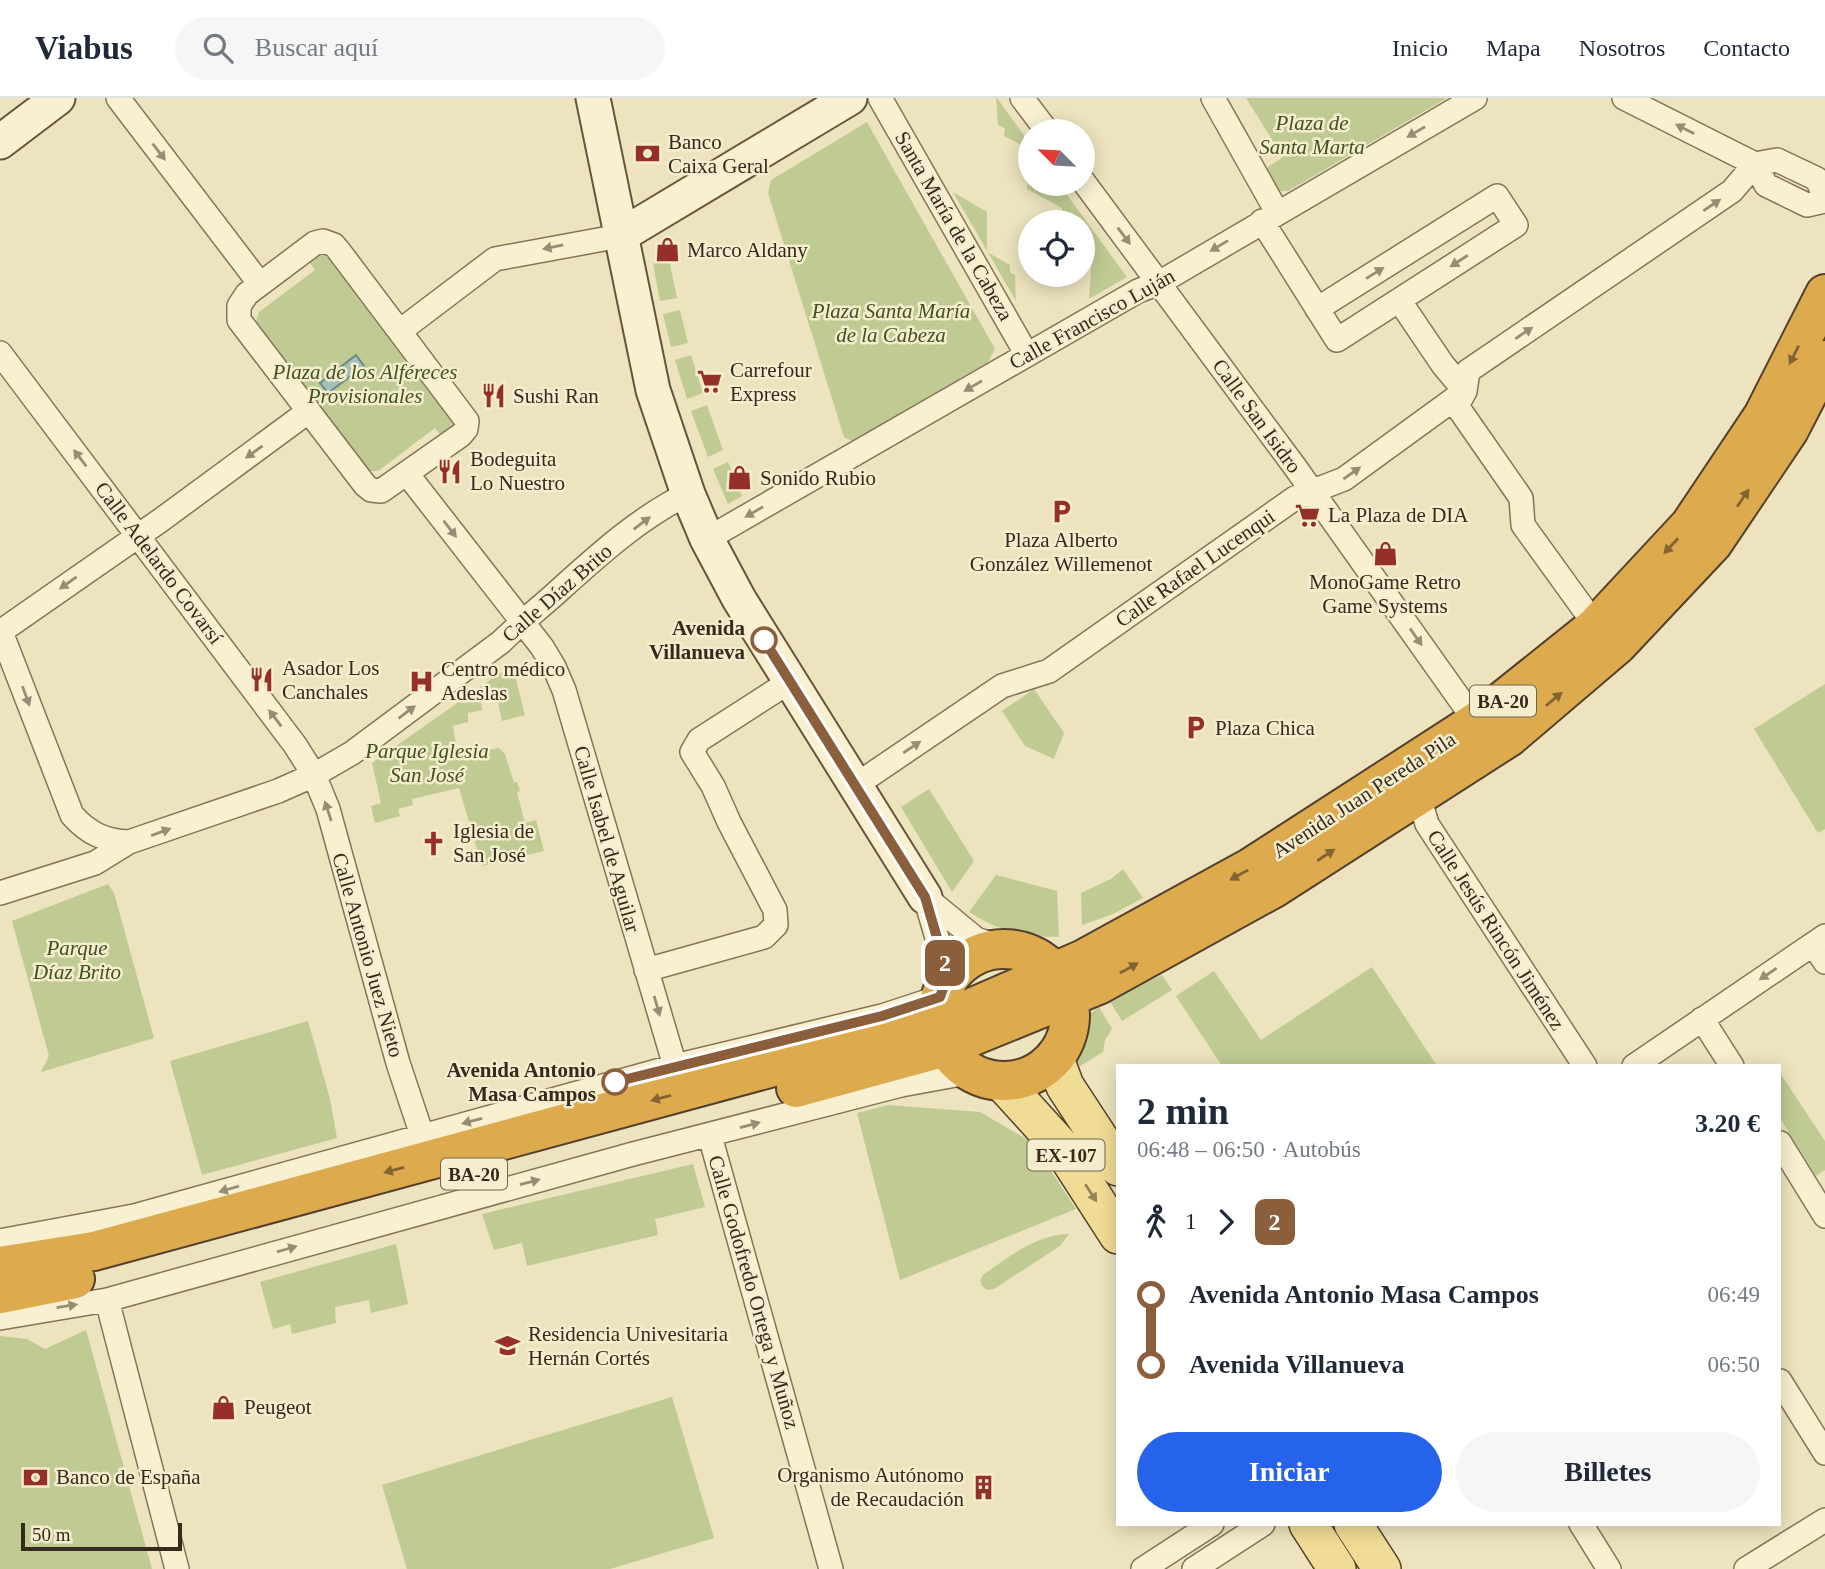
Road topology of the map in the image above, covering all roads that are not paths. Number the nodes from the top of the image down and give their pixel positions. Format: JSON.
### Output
{"nodes":[{"id":1,"x":58,"y":98,"type":"edge"},
{"id":2,"x":118,"y":98,"type":"edge"},
{"id":3,"x":593,"y":98,"type":"edge"},
{"id":4,"x":850,"y":98,"type":"edge"},
{"id":5,"x":880,"y":98,"type":"edge"},
{"id":6,"x":1022,"y":98,"type":"edge"},
{"id":7,"x":1213,"y":98,"type":"edge"},
{"id":8,"x":1475,"y":98,"type":"edge"},
{"id":9,"x":1624,"y":98,"type":"edge"},
{"id":10,"x":1037,"y":119,"type":"edge"},
{"id":11,"x":0,"y":142,"type":"edge"},
{"id":12,"x":1755,"y":164,"type":"junction"},
{"id":13,"x":1094,"y":196,"type":"edge"},
{"id":14,"x":1825,"y":200,"type":"edge"},
{"id":15,"x":1269,"y":217,"type":"junction"},
{"id":16,"x":620,"y":236,"type":"junction"},
{"id":17,"x":1158,"y":283,"type":"junction"},
{"id":18,"x":260,"y":284,"type":"junction"},
{"id":19,"x":1825,"y":294,"type":"edge"},
{"id":20,"x":1399,"y":300,"type":"junction"},
{"id":21,"x":1317,"y":309,"type":"junction"},
{"id":22,"x":400,"y":331,"type":"junction"},
{"id":23,"x":0,"y":353,"type":"edge"},
{"id":24,"x":1027,"y":355,"type":"junction"},
{"id":25,"x":1825,"y":360,"type":"edge"},
{"id":26,"x":1465,"y":391,"type":"junction"},
{"id":27,"x":309,"y":411,"type":"junction"},
{"id":28,"x":408,"y":475,"type":"junction"},
{"id":29,"x":1311,"y":490,"type":"junction"},
{"id":30,"x":688,"y":494,"type":"junction"},
{"id":31,"x":138,"y":534,"type":"junction"},
{"id":32,"x":707,"y":539,"type":"junction"},
{"id":33,"x":521,"y":621,"type":"junction"},
{"id":34,"x":1596,"y":626,"type":"junction"},
{"id":35,"x":1,"y":632,"type":"edge"},
{"id":36,"x":789,"y":682,"type":"junction"},
{"id":37,"x":1476,"y":722,"type":"junction"},
{"id":38,"x":314,"y":775,"type":"junction"},
{"id":39,"x":856,"y":786,"type":"junction"},
{"id":40,"x":1426,"y":790,"type":"junction"},
{"id":41,"x":129,"y":842,"type":"junction"},
{"id":42,"x":0,"y":893,"type":"edge"},
{"id":43,"x":925,"y":897,"type":"junction"},
{"id":44,"x":1821,"y":947,"type":"edge"},
{"id":45,"x":1009,"y":950,"type":"junction"},
{"id":46,"x":646,"y":970,"type":"junction"},
{"id":47,"x":1062,"y":985,"type":"junction"},
{"id":48,"x":1702,"y":1019,"type":"junction"},
{"id":49,"x":958,"y":1033,"type":"junction"},
{"id":50,"x":1055,"y":1059,"type":"junction"},
{"id":51,"x":1584,"y":1064,"type":"edge"},
{"id":52,"x":1637,"y":1064,"type":"edge"},
{"id":53,"x":1731,"y":1064,"type":"edge"},
{"id":54,"x":674,"y":1066,"type":"junction"},
{"id":55,"x":422,"y":1135,"type":"junction"},
{"id":56,"x":710,"y":1136,"type":"junction"},
{"id":57,"x":1781,"y":1145,"type":"edge"},
{"id":58,"x":1116,"y":1164,"type":"edge"},
{"id":59,"x":1825,"y":1216,"type":"edge"},
{"id":60,"x":1116,"y":1232,"type":"edge"},
{"id":61,"x":0,"y":1241,"type":"edge"},
{"id":62,"x":0,"y":1266,"type":"edge"},
{"id":63,"x":0,"y":1294,"type":"edge"},
{"id":64,"x":107,"y":1300,"type":"junction"},
{"id":65,"x":0,"y":1318,"type":"edge"},
{"id":66,"x":1781,"y":1383,"type":"edge"},
{"id":67,"x":1825,"y":1453,"type":"edge"},
{"id":68,"x":1825,"y":1520,"type":"edge"},
{"id":69,"x":1209,"y":1526,"type":"edge"},
{"id":70,"x":1260,"y":1526,"type":"edge"},
{"id":71,"x":1309,"y":1526,"type":"edge"},
{"id":72,"x":1354,"y":1526,"type":"edge"},
{"id":73,"x":1582,"y":1526,"type":"edge"},
{"id":74,"x":177,"y":1569,"type":"edge"},
{"id":75,"x":831,"y":1569,"type":"edge"},
{"id":76,"x":1143,"y":1569,"type":"edge"},
{"id":77,"x":1194,"y":1569,"type":"edge"},
{"id":78,"x":1337,"y":1569,"type":"edge"},
{"id":79,"x":1382,"y":1569,"type":"edge"},
{"id":80,"x":1609,"y":1569,"type":"edge"},
{"id":81,"x":1746,"y":1569,"type":"edge"}],
"edges":[{"from":1,"to":11,"type":"street"},
{"from":2,"to":18,"type":"street","one_way":true},
{"from":3,"to":16,"type":"street"},
{"from":4,"to":16,"type":"street"},
{"from":5,"to":24,"type":"street","name":"Santa María de la Cabeza"},
{"from":6,"to":10,"type":"street"},
{"from":7,"to":15,"type":"street"},
{"from":8,"to":15,"type":"street","name":"Calle Francisco Luján","one_way":true},
{"from":12,"to":9,"type":"street","one_way":true},
{"from":12,"to":14,"type":"street"},
{"from":26,"to":12,"type":"street","name":"Calle Rafael Lucenqui","one_way":true},
{"from":13,"to":17,"type":"street","name":"Calle San Isidro","one_way":true},
{"from":15,"to":17,"type":"street","name":"Calle Francisco Luján","one_way":true},
{"from":15,"to":21,"type":"street"},
{"from":16,"to":22,"type":"street","one_way":true},
{"from":16,"to":30,"type":"street"},
{"from":17,"to":24,"type":"street","name":"Calle Francisco Luján"},
{"from":17,"to":29,"type":"street","name":"Calle San Isidro"},
{"from":18,"to":22,"type":"street"},
{"from":18,"to":27,"type":"street"},
{"from":19,"to":34,"type":"highway","name":"Avenida Juan Pereda Pila","number":"BA-20","one_way":true},
{"from":20,"to":21,"type":"street"},
{"from":21,"to":20,"type":"street","one_way":true},
{"from":20,"to":26,"type":"street"},
{"from":22,"to":28,"type":"street"},
{"from":31,"to":23,"type":"street","name":"Calle Adelardo Covarsí","one_way":true},
{"from":24,"to":32,"type":"street","name":"Calle Francisco Luján","one_way":true},
{"from":40,"to":25,"type":"highway","name":"Avenida Juan Pereda Pila","number":"BA-20","one_way":true},
{"from":29,"to":26,"type":"street","name":"Calle Rafael Lucenqui","one_way":true},
{"from":26,"to":34,"type":"street"},
{"from":27,"to":28,"type":"street"},
{"from":27,"to":31,"type":"street","one_way":true},
{"from":28,"to":33,"type":"street","name":"Calle Isabel de Aguilar","one_way":true},
{"from":29,"to":37,"type":"street","name":"Calle San Isidro","one_way":true},
{"from":39,"to":29,"type":"street","name":"Calle Rafael Lucenqui","one_way":true},
{"from":30,"to":32,"type":"street"},
{"from":33,"to":30,"type":"street","name":"Calle Díaz Brito","one_way":true},
{"from":31,"to":35,"type":"street","one_way":true},
{"from":38,"to":31,"type":"street","name":"Calle Adelardo Covarsí","one_way":true},
{"from":32,"to":36,"type":"street"},
{"from":38,"to":33,"type":"street","name":"Calle Díaz Brito","one_way":true},
{"from":33,"to":46,"type":"street","name":"Calle Isabel de Aguilar"},
{"from":34,"to":37,"type":"highway","name":"Avenida Juan Pereda Pila","number":"BA-20"},
{"from":35,"to":41,"type":"street","one_way":true},
{"from":36,"to":39,"type":"street"},
{"from":36,"to":46,"type":"street"},
{"from":37,"to":47,"type":"highway","name":"Avenida Juan Pereda Pila","number":"BA-20","one_way":true},
{"from":41,"to":38,"type":"street","name":"Calle Díaz Brito","one_way":true},
{"from":55,"to":38,"type":"street","name":"Calle Antonio Juez Nieto","one_way":true},
{"from":39,"to":43,"type":"street"},
{"from":47,"to":40,"type":"highway","name":"Avenida Juan Pereda Pila","number":"BA-20","one_way":true},
{"from":40,"to":51,"type":"street","name":"Calle Jesús Rincón Jiménez"},
{"from":41,"to":42,"type":"street","name":"Calle Díaz Brito"},
{"from":43,"to":45,"type":"street"},
{"from":43,"to":49,"type":"street"},
{"from":44,"to":48,"type":"street","one_way":true},
{"from":45,"to":47,"type":"highway"},
{"from":45,"to":49,"type":"highway"},
{"from":46,"to":54,"type":"street","name":"Calle Isabel de Aguilar","one_way":true},
{"from":47,"to":49,"type":"highway","number":"BA-20"},
{"from":47,"to":50,"type":"highway"},
{"from":48,"to":52,"type":"street"},
{"from":48,"to":53,"type":"street"},
{"from":49,"to":50,"type":"highway"},
{"from":49,"to":54,"type":"street"},
{"from":56,"to":49,"type":"street","one_way":true},
{"from":49,"to":60,"type":"main road","number":"EX-107","one_way":true},
{"from":49,"to":62,"type":"highway","number":"BA-20","one_way":true},
{"from":49,"to":63,"type":"highway","number":"BA-20"},
{"from":50,"to":58,"type":"main road","number":"EX-107"},
{"from":54,"to":55,"type":"street","one_way":true},
{"from":55,"to":61,"type":"street","one_way":true},
{"from":64,"to":56,"type":"street","one_way":true},
{"from":56,"to":75,"type":"street","name":"Calle Godofredo Ortega y Muñoz"},
{"from":57,"to":59,"type":"street"},
{"from":65,"to":64,"type":"street","one_way":true},
{"from":64,"to":74,"type":"street"},
{"from":66,"to":67,"type":"street"},
{"from":68,"to":81,"type":"street"},
{"from":69,"to":76,"type":"street"},
{"from":70,"to":77,"type":"street"},
{"from":71,"to":78,"type":"main road"},
{"from":72,"to":79,"type":"main road"},
{"from":73,"to":80,"type":"street"}]}
